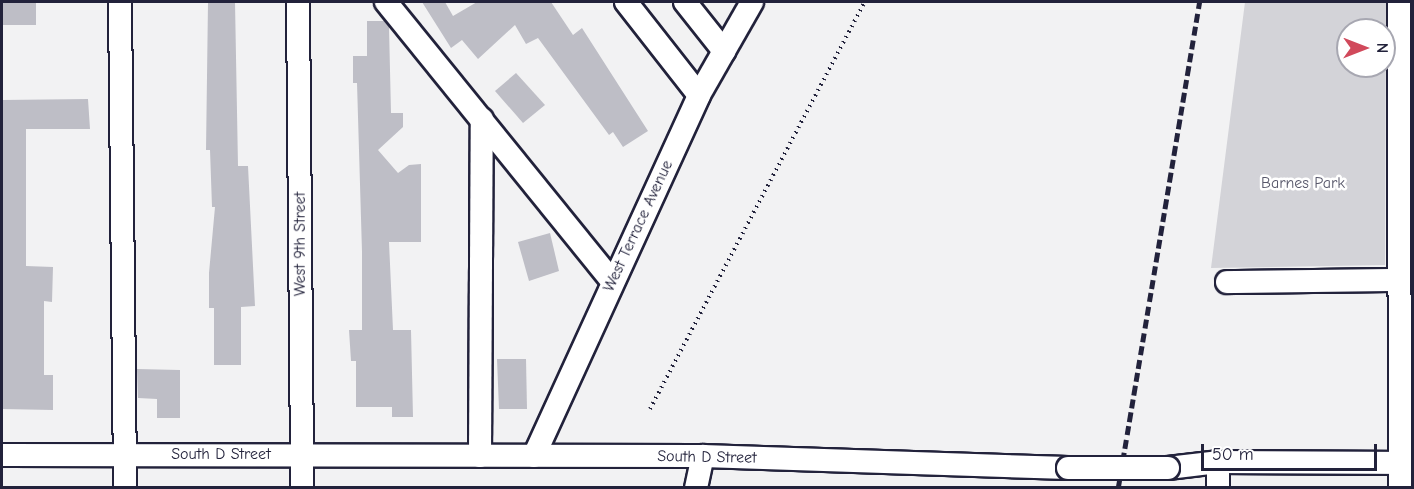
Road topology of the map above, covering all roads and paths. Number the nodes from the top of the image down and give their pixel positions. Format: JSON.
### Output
{"nodes":[{"id":1,"x":120,"y":2,"type":"edge"},
{"id":2,"x":298,"y":2,"type":"edge"},
{"id":3,"x":386,"y":2,"type":"edge"},
{"id":4,"x":626,"y":2,"type":"edge"},
{"id":5,"x":685,"y":2,"type":"edge"},
{"id":6,"x":752,"y":2,"type":"edge"},
{"id":7,"x":865,"y":2,"type":"edge"},
{"id":8,"x":1399,"y":2,"type":"edge"},
{"id":9,"x":724,"y":51,"type":"junction"},
{"id":10,"x":699,"y":95,"type":"junction"},
{"id":11,"x":1405,"y":113,"type":"edge"},
{"id":12,"x":482,"y":119,"type":"junction"},
{"id":13,"x":1399,"y":280,"type":"junction"},
{"id":14,"x":612,"y":281,"type":"junction"},
{"id":15,"x":1227,"y":282,"type":"dead end"},
{"id":16,"x":650,"y":409,"type":"dead end"},
{"id":17,"x":124,"y":454,"type":"junction"},
{"id":18,"x":302,"y":454,"type":"junction"},
{"id":19,"x":2,"y":455,"type":"edge"},
{"id":20,"x":480,"y":456,"type":"junction"},
{"id":21,"x":534,"y":456,"type":"junction"},
{"id":22,"x":703,"y":456,"type":"junction"},
{"id":23,"x":1218,"y":462,"type":"junction"},
{"id":24,"x":1406,"y":463,"type":"edge"},
{"id":25,"x":125,"y":488,"type":"edge"},
{"id":26,"x":302,"y":488,"type":"edge"},
{"id":27,"x":696,"y":488,"type":"edge"},
{"id":28,"x":1218,"y":488,"type":"edge"},
{"id":29,"x":1400,"y":488,"type":"edge"}],
"edges":[{"from":1,"to":17,"type":"street"},
{"from":2,"to":18,"type":"street","name":"West 9th Street"},
{"from":3,"to":12,"type":"street"},
{"from":4,"to":10,"type":"street"},
{"from":5,"to":9,"type":"street"},
{"from":6,"to":9,"type":"street","name":"West Terrace Avenue"},
{"from":7,"to":16,"type":"path"},
{"from":8,"to":11,"type":"street"},
{"from":9,"to":10,"type":"street","name":"West Terrace Avenue"},
{"from":10,"to":14,"type":"street","name":"West Terrace Avenue"},
{"from":11,"to":13,"type":"street"},
{"from":12,"to":14,"type":"street"},
{"from":12,"to":20,"type":"street"},
{"from":13,"to":15,"type":"street"},
{"from":13,"to":24,"type":"street"},
{"from":14,"to":21,"type":"street","name":"West Terrace Avenue"},
{"from":17,"to":18,"type":"street","name":"South D Street"},
{"from":17,"to":19,"type":"street","name":"South D Street"},
{"from":17,"to":25,"type":"street"},
{"from":18,"to":20,"type":"street","name":"South D Street"},
{"from":18,"to":26,"type":"street","name":"West 9th Street"},
{"from":20,"to":21,"type":"street","name":"South D Street"},
{"from":21,"to":22,"type":"street","name":"South D Street"},
{"from":22,"to":23,"type":"street","name":"South D Street","bridge":true},
{"from":22,"to":27,"type":"street"},
{"from":23,"to":24,"type":"street","name":"South D Street"},
{"from":23,"to":28,"type":"street"},
{"from":24,"to":29,"type":"street"}]}
